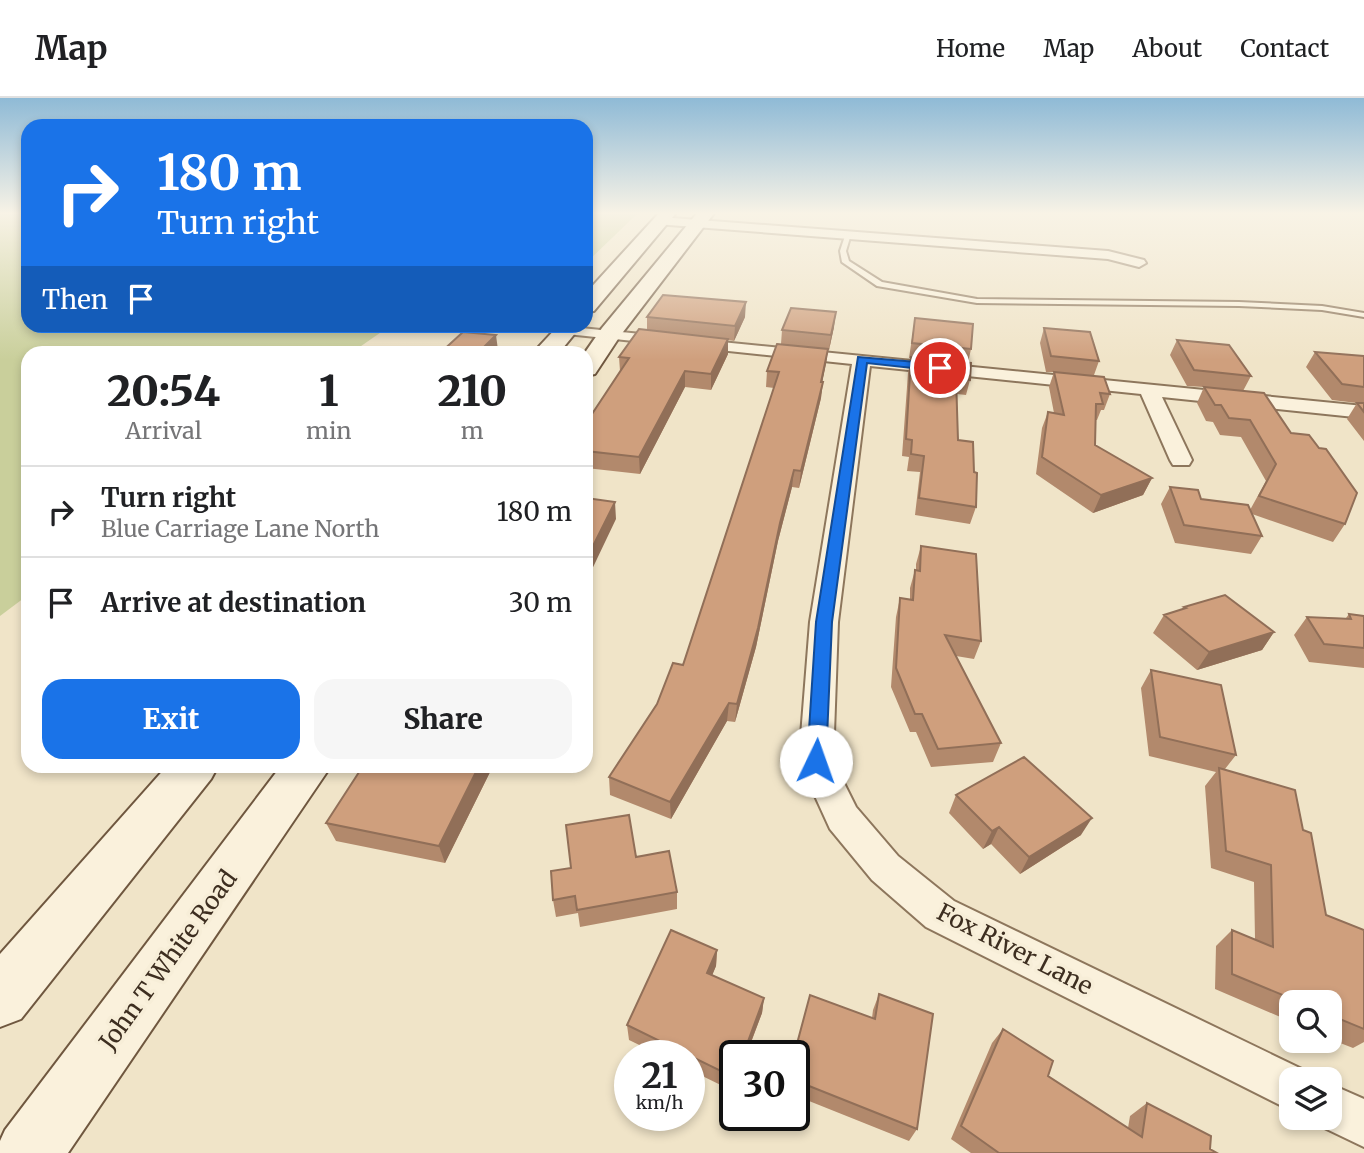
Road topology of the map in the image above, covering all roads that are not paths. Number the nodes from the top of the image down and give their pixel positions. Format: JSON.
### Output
{"nodes":[{"id":1,"x":625,"y":261,"type":"edge"},
{"id":2,"x":667,"y":261,"type":"edge"},
{"id":3,"x":846,"y":261,"type":"edge"},
{"id":4,"x":1131,"y":261,"type":"edge"},
{"id":5,"x":1139,"y":263,"type":"dead end"},
{"id":6,"x":593,"y":298,"type":"edge"},
{"id":7,"x":1364,"y":315,"type":"edge"},
{"id":8,"x":593,"y":331,"type":"edge"},
{"id":9,"x":610,"y":333,"type":"junction"},
{"id":10,"x":593,"y":358,"type":"edge"},
{"id":11,"x":862,"y":360,"type":"junction"},
{"id":12,"x":1148,"y":388,"type":"junction"},
{"id":13,"x":1364,"y":412,"type":"edge"},
{"id":14,"x":1181,"y":460,"type":"dead end"},
{"id":15,"x":189,"y":773,"type":"edge"},
{"id":16,"x":303,"y":773,"type":"edge"},
{"id":17,"x":0,"y":998,"type":"edge"},
{"id":18,"x":1279,"y":1082,"type":"edge"},
{"id":19,"x":1342,"y":1113,"type":"edge"},
{"id":20,"x":1364,"y":1124,"type":"edge"},
{"id":21,"x":29,"y":1153,"type":"edge"}],
"edges":[{"from":1,"to":6,"type":"main road"},
{"from":2,"to":9,"type":"main road"},
{"from":3,"to":7,"type":"lane"},
{"from":4,"to":5,"type":"street"},
{"from":8,"to":9,"type":"street"},
{"from":9,"to":10,"type":"main road"},
{"from":9,"to":11,"type":"street"},
{"from":11,"to":12,"type":"street"},
{"from":11,"to":18,"type":"street","name":"Fox River Lane"},
{"from":12,"to":13,"type":"street"},
{"from":12,"to":14,"type":"street"},
{"from":15,"to":17,"type":"main road"},
{"from":16,"to":21,"type":"main road","name":"John T White Road"},
{"from":19,"to":20,"type":"street"}]}
